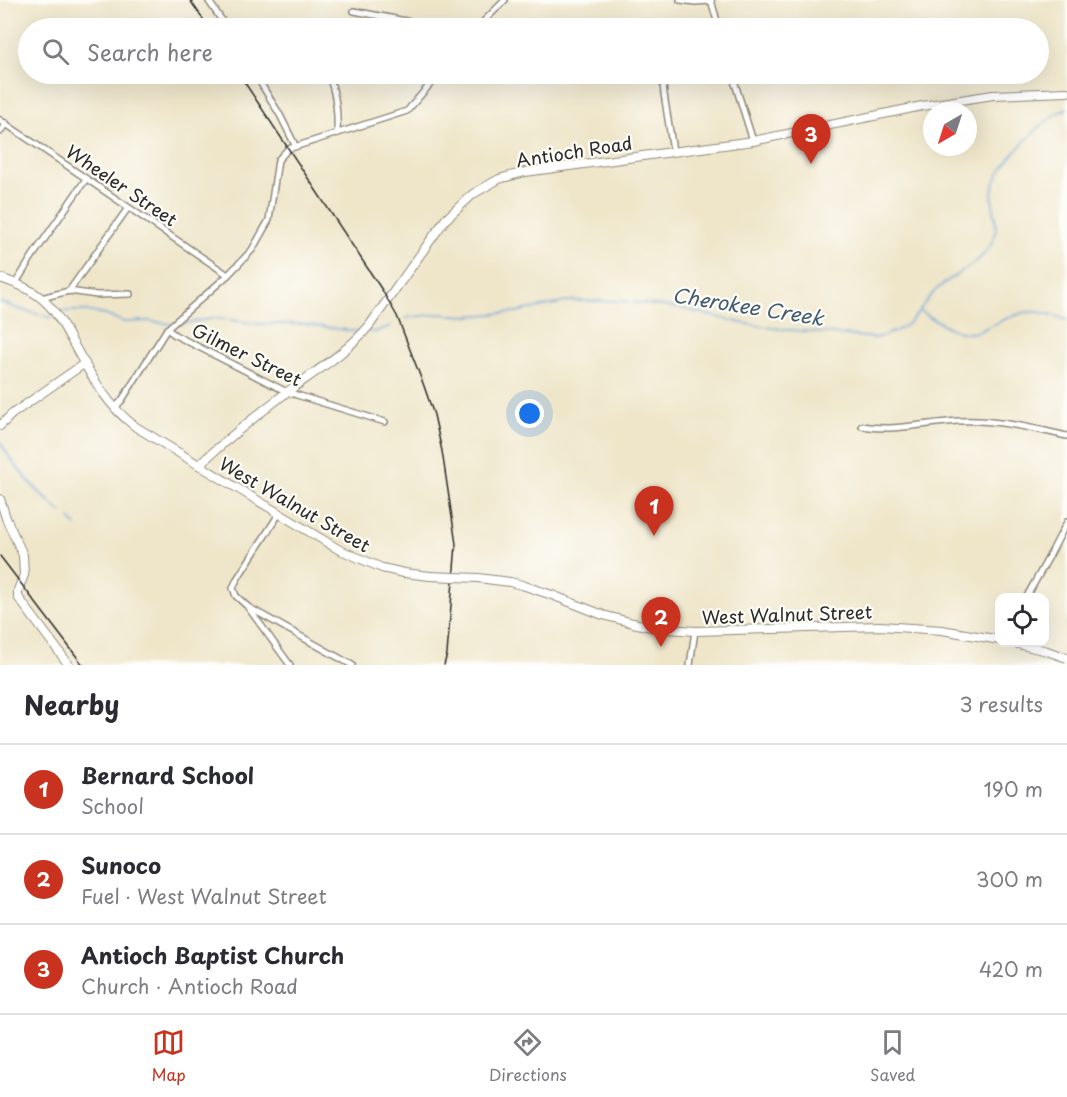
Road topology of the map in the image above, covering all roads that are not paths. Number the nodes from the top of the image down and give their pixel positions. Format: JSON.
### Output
{"nodes":[{"id":1,"x":208,"y":0,"type":"edge"},
{"id":2,"x":505,"y":0,"type":"edge"},
{"id":3,"x":680,"y":0,"type":"edge"},
{"id":4,"x":711,"y":0,"type":"edge"},
{"id":5,"x":354,"y":11,"type":"dead end"},
{"id":6,"x":220,"y":18,"type":"edge"},
{"id":7,"x":390,"y":18,"type":"edge"},
{"id":8,"x":487,"y":18,"type":"edge"},
{"id":9,"x":716,"y":18,"type":"edge"},
{"id":10,"x":261,"y":84,"type":"edge"},
{"id":11,"x":333,"y":84,"type":"edge"},
{"id":12,"x":430,"y":84,"type":"edge"},
{"id":13,"x":662,"y":84,"type":"edge"},
{"id":14,"x":735,"y":84,"type":"edge"},
{"id":15,"x":1067,"y":92,"type":"edge"},
{"id":16,"x":0,"y":120,"type":"edge"},
{"id":17,"x":6,"y":123,"type":"junction"},
{"id":18,"x":0,"y":132,"type":"edge"},
{"id":19,"x":337,"y":133,"type":"junction"},
{"id":20,"x":753,"y":141,"type":"junction"},
{"id":21,"x":295,"y":146,"type":"junction"},
{"id":22,"x":673,"y":151,"type":"junction"},
{"id":23,"x":86,"y":179,"type":"junction"},
{"id":24,"x":128,"y":208,"type":"junction"},
{"id":25,"x":228,"y":275,"type":"junction"},
{"id":26,"x":0,"y":278,"type":"edge"},
{"id":27,"x":16,"y":283,"type":"junction"},
{"id":28,"x":69,"y":291,"type":"junction"},
{"id":29,"x":130,"y":294,"type":"dead end"},
{"id":30,"x":40,"y":297,"type":"junction"},
{"id":31,"x":170,"y":326,"type":"junction"},
{"id":32,"x":85,"y":363,"type":"junction"},
{"id":33,"x":287,"y":392,"type":"junction"},
{"id":34,"x":115,"y":408,"type":"junction"},
{"id":35,"x":386,"y":422,"type":"dead end"},
{"id":36,"x":0,"y":426,"type":"edge"},
{"id":37,"x":862,"y":426,"type":"dead end"},
{"id":38,"x":1067,"y":436,"type":"edge"},
{"id":39,"x":199,"y":465,"type":"junction"},
{"id":40,"x":0,"y":499,"type":"edge"},
{"id":41,"x":279,"y":514,"type":"junction"},
{"id":42,"x":1067,"y":522,"type":"edge"},
{"id":43,"x":1028,"y":593,"type":"edge"},
{"id":44,"x":247,"y":606,"type":"junction"},
{"id":45,"x":695,"y":631,"type":"junction"},
{"id":46,"x":995,"y":639,"type":"edge"},
{"id":47,"x":1031,"y":647,"type":"edge"},
{"id":48,"x":1067,"y":658,"type":"edge"},
{"id":49,"x":65,"y":664,"type":"edge"},
{"id":50,"x":290,"y":665,"type":"edge"},
{"id":51,"x":352,"y":665,"type":"edge"},
{"id":52,"x":690,"y":665,"type":"edge"}],
"edges":[{"from":1,"to":6,"type":"street"},
{"from":2,"to":8,"type":"street"},
{"from":3,"to":4,"type":"street"},
{"from":4,"to":9,"type":"street"},
{"from":5,"to":7,"type":"street"},
{"from":10,"to":21,"type":"street"},
{"from":11,"to":19,"type":"street"},
{"from":12,"to":19,"type":"street"},
{"from":13,"to":22,"type":"street"},
{"from":14,"to":20,"type":"street"},
{"from":15,"to":20,"type":"street","name":"Antioch Road"},
{"from":16,"to":17,"type":"street","name":"Wheeler Street"},
{"from":17,"to":18,"type":"street"},
{"from":17,"to":23,"type":"street","name":"Wheeler Street"},
{"from":19,"to":21,"type":"street"},
{"from":20,"to":22,"type":"street","name":"Antioch Road"},
{"from":21,"to":25,"type":"street"},
{"from":22,"to":33,"type":"street","name":"Antioch Road"},
{"from":23,"to":24,"type":"street","name":"Wheeler Street"},
{"from":23,"to":27,"type":"street"},
{"from":24,"to":25,"type":"street","name":"Wheeler Street"},
{"from":24,"to":28,"type":"street"},
{"from":25,"to":31,"type":"street"},
{"from":26,"to":27,"type":"street","name":"West Walnut Street"},
{"from":27,"to":30,"type":"street","name":"West Walnut Street"},
{"from":28,"to":29,"type":"street"},
{"from":28,"to":30,"type":"street"},
{"from":30,"to":32,"type":"street","name":"West Walnut Street"},
{"from":31,"to":33,"type":"street","name":"Gilmer Street"},
{"from":31,"to":34,"type":"street"},
{"from":32,"to":34,"type":"street","name":"West Walnut Street"},
{"from":32,"to":36,"type":"street"},
{"from":33,"to":35,"type":"street","name":"Gilmer Street"},
{"from":33,"to":39,"type":"street","name":"Antioch Road"},
{"from":34,"to":39,"type":"street","name":"West Walnut Street"},
{"from":37,"to":38,"type":"street"},
{"from":39,"to":41,"type":"street","name":"West Walnut Street"},
{"from":40,"to":49,"type":"street"},
{"from":41,"to":44,"type":"street"},
{"from":41,"to":45,"type":"street","name":"West Walnut Street","bridge":true},
{"from":42,"to":43,"type":"street"},
{"from":44,"to":50,"type":"street"},
{"from":44,"to":51,"type":"street"},
{"from":45,"to":46,"type":"street","name":"West Walnut Street"},
{"from":45,"to":52,"type":"street"},
{"from":47,"to":48,"type":"street"}]}
